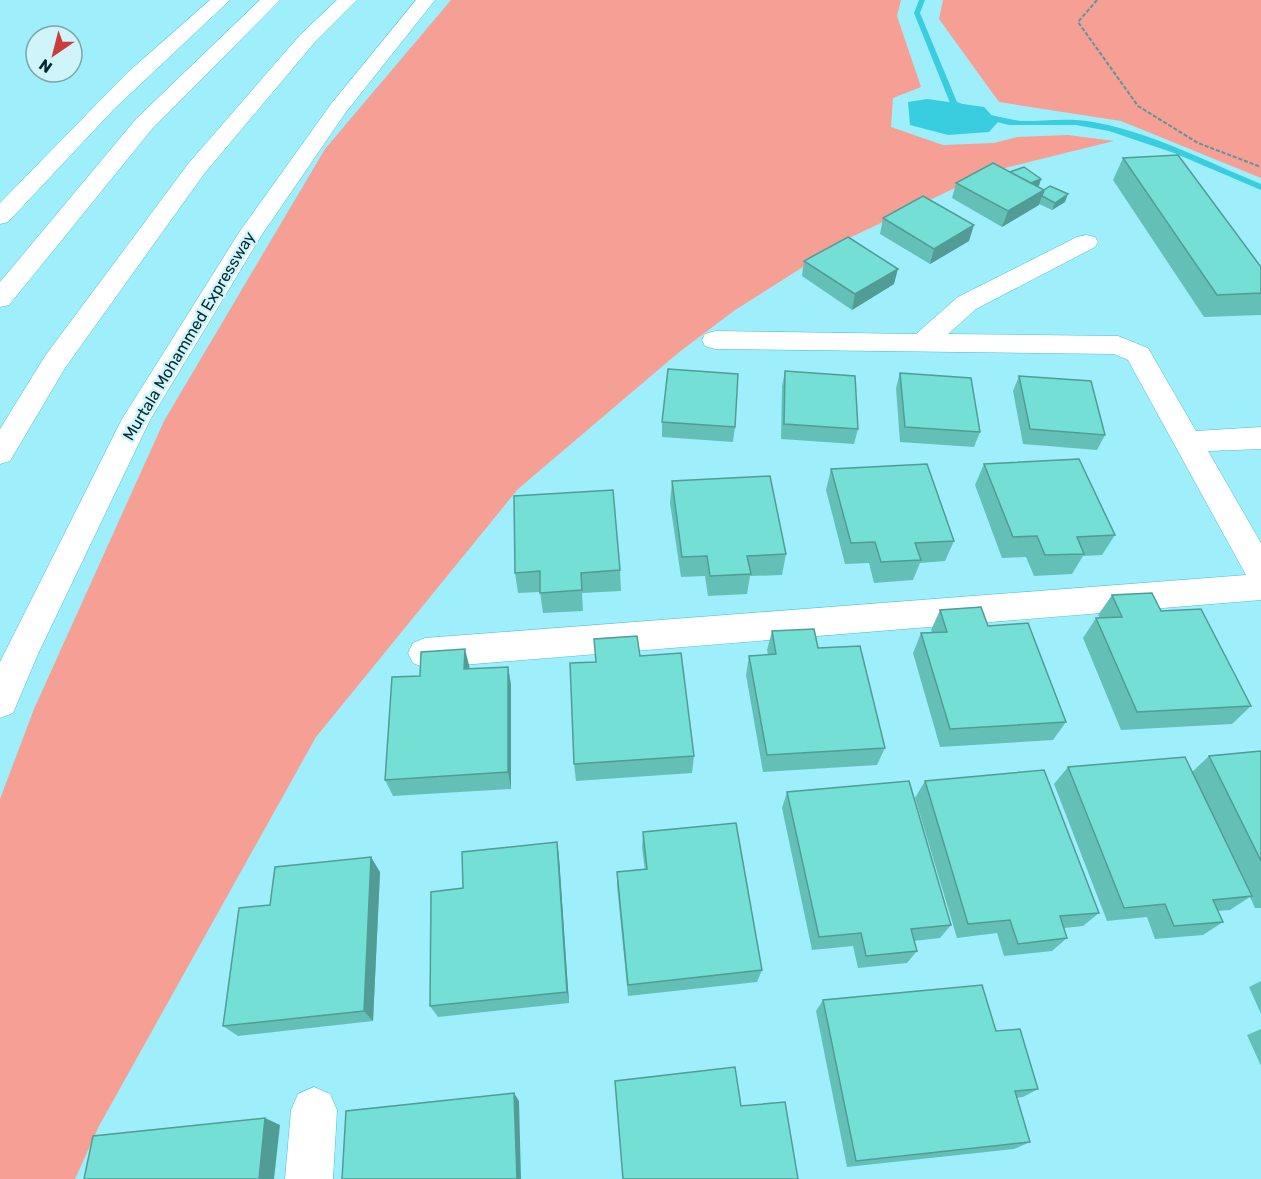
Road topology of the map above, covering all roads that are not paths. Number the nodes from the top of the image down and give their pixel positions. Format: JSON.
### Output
{"nodes":[{"id":1,"x":221,"y":0,"type":"edge"},
{"id":2,"x":271,"y":0,"type":"edge"},
{"id":3,"x":348,"y":0,"type":"edge"},
{"id":4,"x":426,"y":0,"type":"edge"},
{"id":5,"x":0,"y":217,"type":"edge"},
{"id":6,"x":1086,"y":242,"type":"dead end"},
{"id":7,"x":0,"y":298,"type":"edge"},
{"id":8,"x":715,"y":340,"type":"dead end"},
{"id":9,"x":922,"y":343,"type":"junction"},
{"id":10,"x":1261,"y":438,"type":"edge"},
{"id":11,"x":1187,"y":442,"type":"junction"},
{"id":12,"x":0,"y":453,"type":"edge"},
{"id":13,"x":1261,"y":572,"type":"edge"},
{"id":14,"x":1261,"y":587,"type":"edge"},
{"id":15,"x":424,"y":653,"type":"edge"},
{"id":16,"x":0,"y":702,"type":"edge"},
{"id":17,"x":314,"y":1110,"type":"dead end"},
{"id":18,"x":309,"y":1179,"type":"edge"}],
"edges":[{"from":1,"to":5,"type":"main road"},
{"from":2,"to":7,"type":"main road"},
{"from":3,"to":12,"type":"main road"},
{"from":4,"to":16,"type":"main road","name":"Murtala Mohammed Expressway"},
{"from":6,"to":9,"type":"main road"},
{"from":8,"to":9,"type":"main road"},
{"from":9,"to":11,"type":"main road"},
{"from":10,"to":11,"type":"main road"},
{"from":11,"to":13,"type":"main road"},
{"from":14,"to":15,"type":"main road"},
{"from":17,"to":18,"type":"main road"}]}
